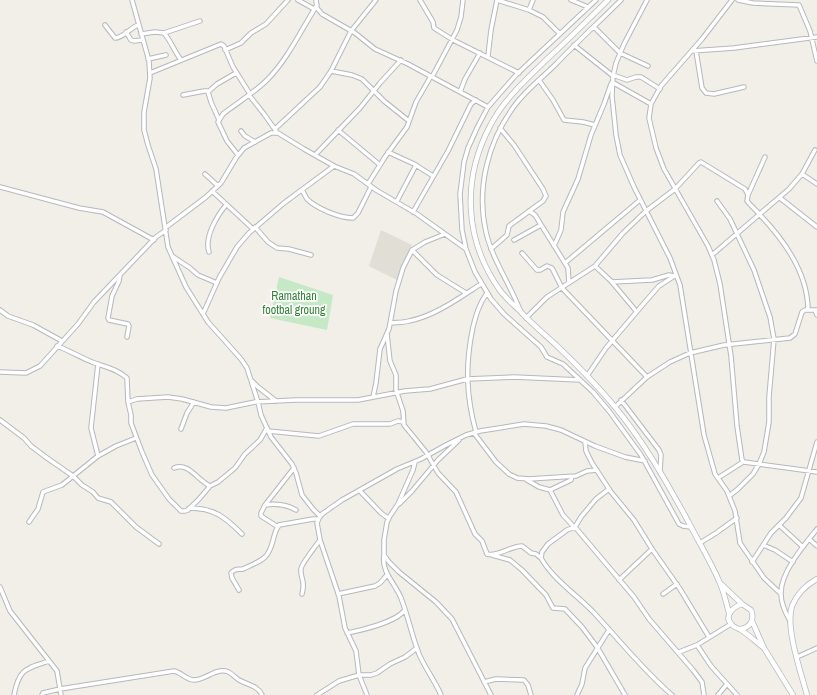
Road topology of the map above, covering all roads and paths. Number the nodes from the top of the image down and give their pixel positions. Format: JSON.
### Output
{"nodes":[{"id":1,"x":132,"y":0,"type":"edge"},
{"id":2,"x":288,"y":0,"type":"edge"},
{"id":3,"x":298,"y":0,"type":"edge"},
{"id":4,"x":316,"y":0,"type":"edge"},
{"id":5,"x":376,"y":0,"type":"edge"},
{"id":6,"x":420,"y":0,"type":"edge"},
{"id":7,"x":464,"y":0,"type":"edge"},
{"id":8,"x":497,"y":0,"type":"edge"},
{"id":9,"x":533,"y":0,"type":"edge"},
{"id":10,"x":571,"y":0,"type":"edge"},
{"id":11,"x":596,"y":0,"type":"edge"},
{"id":12,"x":608,"y":0,"type":"edge"},
{"id":13,"x":621,"y":0,"type":"edge"},
{"id":14,"x":647,"y":0,"type":"edge"},
{"id":15,"x":732,"y":0,"type":"edge"},
{"id":16,"x":738,"y":0,"type":"edge"},
{"id":17,"x":789,"y":0,"type":"edge"},
{"id":18,"x":787,"y":5,"type":"junction"},
{"id":19,"x":316,"y":7,"type":"junction"},
{"id":20,"x":588,"y":8,"type":"junction"},
{"id":21,"x":529,"y":10,"type":"junction"},
{"id":22,"x":200,"y":21,"type":"dead end"},
{"id":23,"x":105,"y":25,"type":"dead end"},
{"id":24,"x":138,"y":25,"type":"junction"},
{"id":25,"x":594,"y":27,"type":"junction"},
{"id":26,"x":352,"y":31,"type":"junction"},
{"id":27,"x":126,"y":32,"type":"junction"},
{"id":28,"x":164,"y":33,"type":"junction"},
{"id":29,"x":141,"y":34,"type":"junction"},
{"id":30,"x":560,"y":34,"type":"junction"},
{"id":31,"x":817,"y":37,"type":"edge"},
{"id":32,"x":812,"y":38,"type":"junction"},
{"id":33,"x":142,"y":40,"type":"junction"},
{"id":34,"x":453,"y":40,"type":"junction"},
{"id":35,"x":817,"y":44,"type":"edge"},
{"id":36,"x":574,"y":45,"type":"junction"},
{"id":37,"x":814,"y":48,"type":"junction"},
{"id":38,"x":225,"y":50,"type":"junction"},
{"id":39,"x":694,"y":51,"type":"junction"},
{"id":40,"x":480,"y":53,"type":"junction"},
{"id":41,"x":620,"y":53,"type":"junction"},
{"id":42,"x":166,"y":55,"type":"dead end"},
{"id":43,"x":488,"y":56,"type":"junction"},
{"id":44,"x":148,"y":59,"type":"junction"},
{"id":45,"x":181,"y":60,"type":"junction"},
{"id":46,"x":401,"y":60,"type":"junction"},
{"id":47,"x":817,"y":61,"type":"edge"},
{"id":48,"x":648,"y":66,"type":"dead end"},
{"id":49,"x":331,"y":71,"type":"junction"},
{"id":50,"x":150,"y":73,"type":"junction"},
{"id":51,"x":236,"y":73,"type":"junction"},
{"id":52,"x":519,"y":73,"type":"junction"},
{"id":53,"x":613,"y":75,"type":"junction"},
{"id":54,"x":431,"y":76,"type":"junction"},
{"id":55,"x":539,"y":80,"type":"junction"},
{"id":56,"x":612,"y":82,"type":"junction"},
{"id":57,"x":744,"y":87,"type":"dead end"},
{"id":58,"x":660,"y":88,"type":"junction"},
{"id":59,"x":209,"y":91,"type":"junction"},
{"id":60,"x":374,"y":92,"type":"junction"},
{"id":61,"x":460,"y":92,"type":"junction"},
{"id":62,"x":183,"y":95,"type":"dead end"},
{"id":63,"x":249,"y":95,"type":"junction"},
{"id":64,"x":476,"y":100,"type":"junction"},
{"id":65,"x":651,"y":104,"type":"junction"},
{"id":66,"x":488,"y":107,"type":"junction"},
{"id":67,"x":219,"y":120,"type":"junction"},
{"id":68,"x":409,"y":121,"type":"junction"},
{"id":69,"x":595,"y":125,"type":"junction"},
{"id":70,"x":500,"y":128,"type":"junction"},
{"id":71,"x":241,"y":130,"type":"dead end"},
{"id":72,"x":338,"y":130,"type":"junction"},
{"id":73,"x":276,"y":131,"type":"junction"},
{"id":74,"x":255,"y":142,"type":"junction"},
{"id":75,"x":815,"y":150,"type":"dead end"},
{"id":76,"x":388,"y":152,"type":"junction"},
{"id":77,"x":238,"y":155,"type":"junction"},
{"id":78,"x":315,"y":155,"type":"junction"},
{"id":79,"x":765,"y":157,"type":"dead end"},
{"id":80,"x":380,"y":165,"type":"junction"},
{"id":81,"x":334,"y":166,"type":"junction"},
{"id":82,"x":416,"y":166,"type":"junction"},
{"id":83,"x":205,"y":174,"type":"dead end"},
{"id":84,"x":802,"y":174,"type":"junction"},
{"id":85,"x":433,"y":176,"type":"junction"},
{"id":86,"x":817,"y":184,"type":"edge"},
{"id":87,"x":370,"y":185,"type":"junction"},
{"id":88,"x":218,"y":186,"type":"junction"},
{"id":89,"x":0,"y":187,"type":"edge"},
{"id":90,"x":675,"y":189,"type":"junction"},
{"id":91,"x":302,"y":190,"type":"junction"},
{"id":92,"x":212,"y":191,"type":"junction"},
{"id":93,"x":748,"y":195,"type":"junction"},
{"id":94,"x":780,"y":198,"type":"junction"},
{"id":95,"x":640,"y":200,"type":"junction"},
{"id":96,"x":397,"y":201,"type":"junction"},
{"id":97,"x":718,"y":201,"type":"dead end"},
{"id":98,"x":226,"y":205,"type":"junction"},
{"id":99,"x":536,"y":206,"type":"junction"},
{"id":100,"x":528,"y":211,"type":"junction"},
{"id":101,"x":646,"y":211,"type":"junction"},
{"id":102,"x":413,"y":212,"type":"junction"},
{"id":103,"x":760,"y":214,"type":"junction"},
{"id":104,"x":535,"y":215,"type":"junction"},
{"id":105,"x":541,"y":225,"type":"junction"},
{"id":106,"x":817,"y":227,"type":"edge"},
{"id":107,"x":254,"y":228,"type":"junction"},
{"id":108,"x":166,"y":229,"type":"junction"},
{"id":109,"x":445,"y":234,"type":"junction"},
{"id":110,"x":738,"y":234,"type":"junction"},
{"id":111,"x":154,"y":240,"type":"junction"},
{"id":112,"x":514,"y":240,"type":"dead end"},
{"id":113,"x":554,"y":246,"type":"junction"},
{"id":114,"x":466,"y":249,"type":"junction"},
{"id":115,"x":491,"y":249,"type":"junction"},
{"id":116,"x":412,"y":250,"type":"junction"},
{"id":117,"x":209,"y":252,"type":"dead end"},
{"id":118,"x":522,"y":253,"type":"dead end"},
{"id":119,"x":311,"y":254,"type":"dead end"},
{"id":120,"x":712,"y":255,"type":"junction"},
{"id":121,"x":172,"y":256,"type":"junction"},
{"id":122,"x":565,"y":263,"type":"junction"},
{"id":123,"x":594,"y":266,"type":"junction"},
{"id":124,"x":120,"y":275,"type":"junction"},
{"id":125,"x":675,"y":276,"type":"junction"},
{"id":126,"x":612,"y":282,"type":"junction"},
{"id":127,"x":217,"y":283,"type":"junction"},
{"id":128,"x":569,"y":283,"type":"junction"},
{"id":129,"x":481,"y":284,"type":"junction"},
{"id":130,"x":562,"y":288,"type":"junction"},
{"id":131,"x":466,"y":293,"type":"junction"},
{"id":132,"x":487,"y":293,"type":"junction"},
{"id":133,"x":0,"y":310,"type":"edge"},
{"id":134,"x":808,"y":310,"type":"junction"},
{"id":135,"x":816,"y":310,"type":"edge"},
{"id":136,"x":636,"y":311,"type":"junction"},
{"id":137,"x":520,"y":312,"type":"junction"},
{"id":138,"x":203,"y":314,"type":"junction"},
{"id":139,"x":817,"y":316,"type":"edge"},
{"id":140,"x":526,"y":318,"type":"junction"},
{"id":141,"x":390,"y":323,"type":"junction"},
{"id":142,"x":387,"y":334,"type":"junction"},
{"id":143,"x":127,"y":337,"type":"dead end"},
{"id":144,"x":774,"y":340,"type":"junction"},
{"id":145,"x":62,"y":341,"type":"junction"},
{"id":146,"x":613,"y":341,"type":"junction"},
{"id":147,"x":729,"y":344,"type":"junction"},
{"id":148,"x":57,"y":346,"type":"junction"},
{"id":149,"x":690,"y":353,"type":"junction"},
{"id":150,"x":98,"y":364,"type":"junction"},
{"id":151,"x":0,"y":372,"type":"edge"},
{"id":152,"x":587,"y":376,"type":"junction"},
{"id":153,"x":647,"y":377,"type":"junction"},
{"id":154,"x":251,"y":379,"type":"junction"},
{"id":155,"x":467,"y":379,"type":"junction"},
{"id":156,"x":580,"y":380,"type":"junction"},
{"id":157,"x":397,"y":393,"type":"junction"},
{"id":158,"x":373,"y":397,"type":"junction"},
{"id":159,"x":621,"y":400,"type":"junction"},
{"id":160,"x":276,"y":401,"type":"junction"},
{"id":161,"x":128,"y":402,"type":"junction"},
{"id":162,"x":194,"y":402,"type":"junction"},
{"id":163,"x":258,"y":402,"type":"junction"},
{"id":164,"x":615,"y":407,"type":"junction"},
{"id":165,"x":0,"y":420,"type":"edge"},
{"id":166,"x":403,"y":422,"type":"junction"},
{"id":167,"x":181,"y":429,"type":"dead end"},
{"id":168,"x":268,"y":430,"type":"junction"},
{"id":169,"x":475,"y":433,"type":"junction"},
{"id":170,"x":136,"y":438,"type":"junction"},
{"id":171,"x":460,"y":438,"type":"junction"},
{"id":172,"x":585,"y":442,"type":"junction"},
{"id":173,"x":817,"y":442,"type":"edge"},
{"id":174,"x":428,"y":455,"type":"junction"},
{"id":175,"x":98,"y":456,"type":"junction"},
{"id":176,"x":645,"y":461,"type":"junction"},
{"id":177,"x":415,"y":462,"type":"junction"},
{"id":178,"x":743,"y":462,"type":"junction"},
{"id":179,"x":760,"y":464,"type":"junction"},
{"id":180,"x":433,"y":466,"type":"junction"},
{"id":181,"x":174,"y":468,"type":"dead end"},
{"id":182,"x":294,"y":468,"type":"junction"},
{"id":183,"x":597,"y":470,"type":"junction"},
{"id":184,"x":809,"y":470,"type":"junction"},
{"id":185,"x":660,"y":472,"type":"junction"},
{"id":186,"x":817,"y":472,"type":"edge"},
{"id":187,"x":73,"y":476,"type":"junction"},
{"id":188,"x":572,"y":477,"type":"junction"},
{"id":189,"x":718,"y":478,"type":"junction"},
{"id":190,"x":525,"y":479,"type":"junction"},
{"id":191,"x":210,"y":486,"type":"junction"},
{"id":192,"x":609,"y":489,"type":"junction"},
{"id":193,"x":360,"y":490,"type":"junction"},
{"id":194,"x":550,"y":490,"type":"junction"},
{"id":195,"x":729,"y":496,"type":"junction"},
{"id":196,"x":398,"y":504,"type":"junction"},
{"id":197,"x":265,"y":505,"type":"junction"},
{"id":198,"x":189,"y":508,"type":"junction"},
{"id":199,"x":296,"y":510,"type":"dead end"},
{"id":200,"x":319,"y":518,"type":"junction"},
{"id":201,"x":388,"y":518,"type":"junction"},
{"id":202,"x":736,"y":518,"type":"junction"},
{"id":203,"x":29,"y":522,"type":"dead end"},
{"id":204,"x":779,"y":525,"type":"junction"},
{"id":205,"x":278,"y":526,"type":"junction"},
{"id":206,"x":574,"y":527,"type":"junction"},
{"id":207,"x":691,"y":527,"type":"junction"},
{"id":208,"x":817,"y":529,"type":"edge"},
{"id":209,"x":242,"y":534,"type":"dead end"},
{"id":210,"x":809,"y":539,"type":"junction"},
{"id":211,"x":320,"y":540,"type":"junction"},
{"id":212,"x":700,"y":543,"type":"junction"},
{"id":213,"x":159,"y":544,"type":"dead end"},
{"id":214,"x":763,"y":546,"type":"junction"},
{"id":215,"x":817,"y":546,"type":"edge"},
{"id":216,"x":803,"y":547,"type":"junction"},
{"id":217,"x":652,"y":549,"type":"junction"},
{"id":218,"x":384,"y":555,"type":"junction"},
{"id":219,"x":492,"y":555,"type":"junction"},
{"id":220,"x":541,"y":558,"type":"junction"},
{"id":221,"x":752,"y":562,"type":"junction"},
{"id":222,"x":793,"y":562,"type":"junction"},
{"id":223,"x":387,"y":575,"type":"junction"},
{"id":224,"x":817,"y":578,"type":"edge"},
{"id":225,"x":619,"y":580,"type":"junction"},
{"id":226,"x":720,"y":582,"type":"junction"},
{"id":227,"x":677,"y":584,"type":"junction"},
{"id":228,"x":0,"y":587,"type":"edge"},
{"id":229,"x":239,"y":590,"type":"dead end"},
{"id":230,"x":302,"y":594,"type":"dead end"},
{"id":231,"x":338,"y":594,"type":"junction"},
{"id":232,"x":664,"y":594,"type":"dead end"},
{"id":233,"x":781,"y":594,"type":"junction"},
{"id":234,"x":742,"y":604,"type":"junction"},
{"id":235,"x":405,"y":610,"type":"junction"},
{"id":236,"x":729,"y":613,"type":"junction"},
{"id":237,"x":752,"y":621,"type":"junction"},
{"id":238,"x":790,"y":622,"type":"junction"},
{"id":239,"x":731,"y":624,"type":"junction"},
{"id":240,"x":740,"y":629,"type":"junction"},
{"id":241,"x":609,"y":630,"type":"junction"},
{"id":242,"x":347,"y":633,"type":"junction"},
{"id":243,"x":709,"y":637,"type":"junction"},
{"id":244,"x":697,"y":645,"type":"junction"},
{"id":245,"x":417,"y":648,"type":"junction"},
{"id":246,"x":598,"y":648,"type":"junction"},
{"id":247,"x":764,"y":648,"type":"junction"},
{"id":248,"x":817,"y":648,"type":"edge"},
{"id":249,"x":679,"y":652,"type":"junction"},
{"id":250,"x":797,"y":657,"type":"junction"},
{"id":251,"x":49,"y":661,"type":"junction"},
{"id":252,"x":358,"y":675,"type":"junction"},
{"id":253,"x":484,"y":682,"type":"junction"},
{"id":254,"x":727,"y":684,"type":"junction"},
{"id":255,"x":60,"y":689,"type":"junction"},
{"id":256,"x":14,"y":695,"type":"edge"},
{"id":257,"x":42,"y":695,"type":"edge"},
{"id":258,"x":61,"y":695,"type":"edge"},
{"id":259,"x":262,"y":695,"type":"edge"},
{"id":260,"x":317,"y":695,"type":"edge"},
{"id":261,"x":368,"y":695,"type":"edge"},
{"id":262,"x":441,"y":695,"type":"edge"},
{"id":263,"x":491,"y":695,"type":"edge"},
{"id":264,"x":531,"y":695,"type":"edge"},
{"id":265,"x":577,"y":695,"type":"edge"},
{"id":266,"x":625,"y":695,"type":"edge"},
{"id":267,"x":672,"y":695,"type":"edge"},
{"id":268,"x":704,"y":695,"type":"edge"},
{"id":269,"x":718,"y":695,"type":"edge"},
{"id":270,"x":737,"y":695,"type":"edge"},
{"id":271,"x":793,"y":695,"type":"edge"},
{"id":272,"x":807,"y":695,"type":"edge"}],
"edges":[{"from":1,"to":24,"type":"street"},
{"from":2,"to":38,"type":"street"},
{"from":3,"to":19,"type":"street"},
{"from":4,"to":19,"type":"street"},
{"from":5,"to":26,"type":"street"},
{"from":6,"to":34,"type":"street"},
{"from":7,"to":34,"type":"street"},
{"from":8,"to":21,"type":"street"},
{"from":8,"to":43,"type":"street"},
{"from":9,"to":21,"type":"street"},
{"from":10,"to":20,"type":"street"},
{"from":11,"to":20,"type":"street"},
{"from":12,"to":137,"type":"main road"},
{"from":13,"to":25,"type":"street"},
{"from":14,"to":41,"type":"street"},
{"from":15,"to":39,"type":"street"},
{"from":16,"to":18,"type":"street"},
{"from":17,"to":18,"type":"street"},
{"from":18,"to":32,"type":"street"},
{"from":19,"to":26,"type":"street"},
{"from":19,"to":63,"type":"street"},
{"from":20,"to":30,"type":"street"},
{"from":21,"to":30,"type":"street"},
{"from":22,"to":28,"type":"street"},
{"from":23,"to":27,"type":"street"},
{"from":24,"to":27,"type":"street"},
{"from":24,"to":29,"type":"street"},
{"from":25,"to":36,"type":"street"},
{"from":25,"to":41,"type":"street"},
{"from":26,"to":46,"type":"street"},
{"from":26,"to":49,"type":"street"},
{"from":27,"to":33,"type":"street"},
{"from":28,"to":29,"type":"street"},
{"from":28,"to":45,"type":"street"},
{"from":29,"to":33,"type":"street"},
{"from":30,"to":52,"type":"street"},
{"from":31,"to":32,"type":"street"},
{"from":32,"to":37,"type":"street"},
{"from":32,"to":39,"type":"street"},
{"from":33,"to":44,"type":"street"},
{"from":34,"to":40,"type":"street"},
{"from":34,"to":54,"type":"street"},
{"from":35,"to":37,"type":"street"},
{"from":36,"to":53,"type":"street"},
{"from":36,"to":55,"type":"street"},
{"from":37,"to":47,"type":"street"},
{"from":38,"to":45,"type":"street"},
{"from":38,"to":51,"type":"street"},
{"from":39,"to":57,"type":"street"},
{"from":39,"to":58,"type":"street"},
{"from":40,"to":43,"type":"street"},
{"from":40,"to":61,"type":"street"},
{"from":41,"to":48,"type":"street"},
{"from":41,"to":53,"type":"street"},
{"from":42,"to":44,"type":"street"},
{"from":43,"to":52,"type":"street"},
{"from":44,"to":50,"type":"street"},
{"from":45,"to":50,"type":"street"},
{"from":46,"to":54,"type":"street"},
{"from":46,"to":60,"type":"street"},
{"from":49,"to":60,"type":"street"},
{"from":49,"to":73,"type":"street"},
{"from":50,"to":108,"type":"street"},
{"from":51,"to":59,"type":"street"},
{"from":51,"to":63,"type":"street"},
{"from":52,"to":66,"type":"street"},
{"from":53,"to":56,"type":"street"},
{"from":53,"to":58,"type":"street"},
{"from":54,"to":61,"type":"street"},
{"from":54,"to":68,"type":"street"},
{"from":55,"to":69,"type":"street"},
{"from":55,"to":70,"type":"street"},
{"from":56,"to":65,"type":"street"},
{"from":56,"to":69,"type":"street"},
{"from":56,"to":95,"type":"street"},
{"from":58,"to":65,"type":"street"},
{"from":59,"to":62,"type":"street"},
{"from":59,"to":67,"type":"street"},
{"from":60,"to":68,"type":"street"},
{"from":60,"to":72,"type":"street"},
{"from":61,"to":64,"type":"street"},
{"from":63,"to":67,"type":"street"},
{"from":63,"to":73,"type":"street"},
{"from":64,"to":66,"type":"street"},
{"from":64,"to":85,"type":"street"},
{"from":65,"to":90,"type":"street"},
{"from":66,"to":114,"type":"street"},
{"from":67,"to":77,"type":"street"},
{"from":68,"to":76,"type":"street"},
{"from":69,"to":113,"type":"street"},
{"from":70,"to":99,"type":"street"},
{"from":70,"to":115,"type":"street"},
{"from":71,"to":74,"type":"street"},
{"from":72,"to":78,"type":"street"},
{"from":72,"to":80,"type":"street"},
{"from":73,"to":74,"type":"street"},
{"from":73,"to":78,"type":"street"},
{"from":74,"to":77,"type":"street"},
{"from":75,"to":84,"type":"street"},
{"from":76,"to":80,"type":"street"},
{"from":76,"to":82,"type":"street"},
{"from":77,"to":88,"type":"street"},
{"from":78,"to":81,"type":"street"},
{"from":79,"to":93,"type":"street"},
{"from":80,"to":87,"type":"street"},
{"from":81,"to":87,"type":"street"},
{"from":81,"to":91,"type":"street"},
{"from":82,"to":85,"type":"street"},
{"from":82,"to":96,"type":"street"},
{"from":83,"to":88,"type":"street"},
{"from":84,"to":86,"type":"street"},
{"from":84,"to":94,"type":"street"},
{"from":85,"to":102,"type":"street"},
{"from":87,"to":91,"type":"street"},
{"from":87,"to":96,"type":"street"},
{"from":88,"to":92,"type":"street"},
{"from":89,"to":111,"type":"street"},
{"from":90,"to":93,"type":"street"},
{"from":90,"to":101,"type":"street"},
{"from":90,"to":120,"type":"street"},
{"from":91,"to":107,"type":"street"},
{"from":92,"to":98,"type":"street"},
{"from":92,"to":108,"type":"street"},
{"from":93,"to":103,"type":"street"},
{"from":94,"to":103,"type":"street"},
{"from":94,"to":106,"type":"street"},
{"from":95,"to":101,"type":"street"},
{"from":95,"to":122,"type":"street"},
{"from":96,"to":102,"type":"street"},
{"from":97,"to":110,"type":"street"},
{"from":98,"to":107,"type":"street"},
{"from":98,"to":117,"type":"street"},
{"from":99,"to":100,"type":"street"},
{"from":99,"to":104,"type":"street"},
{"from":100,"to":104,"type":"street"},
{"from":100,"to":115,"type":"street"},
{"from":101,"to":123,"type":"street"},
{"from":101,"to":125,"type":"street"},
{"from":102,"to":109,"type":"street"},
{"from":103,"to":110,"type":"street"},
{"from":103,"to":134,"type":"street"},
{"from":104,"to":105,"type":"street"},
{"from":105,"to":112,"type":"street"},
{"from":105,"to":113,"type":"street"},
{"from":107,"to":119,"type":"street"},
{"from":107,"to":127,"type":"street"},
{"from":108,"to":111,"type":"street"},
{"from":108,"to":121,"type":"street"},
{"from":109,"to":114,"type":"street"},
{"from":109,"to":116,"type":"street"},
{"from":110,"to":120,"type":"street"},
{"from":110,"to":144,"type":"street"},
{"from":111,"to":124,"type":"street"},
{"from":113,"to":122,"type":"street"},
{"from":114,"to":129,"type":"street"},
{"from":115,"to":137,"type":"street"},
{"from":116,"to":131,"type":"street"},
{"from":116,"to":141,"type":"street"},
{"from":118,"to":130,"type":"street"},
{"from":120,"to":147,"type":"street"},
{"from":121,"to":127,"type":"street"},
{"from":121,"to":138,"type":"street"},
{"from":122,"to":128,"type":"street"},
{"from":123,"to":126,"type":"street"},
{"from":123,"to":128,"type":"street"},
{"from":124,"to":143,"type":"street"},
{"from":124,"to":145,"type":"street"},
{"from":125,"to":126,"type":"street"},
{"from":125,"to":136,"type":"street"},
{"from":125,"to":149,"type":"street"},
{"from":126,"to":136,"type":"street"},
{"from":127,"to":138,"type":"street"},
{"from":128,"to":130,"type":"street"},
{"from":129,"to":131,"type":"street"},
{"from":129,"to":132,"type":"street"},
{"from":130,"to":140,"type":"street"},
{"from":130,"to":146,"type":"street"},
{"from":131,"to":141,"type":"street"},
{"from":132,"to":155,"type":"street"},
{"from":132,"to":156,"type":"street"},
{"from":133,"to":145,"type":"street"},
{"from":134,"to":135,"type":"street"},
{"from":134,"to":144,"type":"street"},
{"from":135,"to":139,"type":"street"},
{"from":136,"to":146,"type":"street"},
{"from":137,"to":140,"type":"main road"},
{"from":138,"to":154,"type":"street"},
{"from":140,"to":152,"type":"main road"},
{"from":141,"to":142,"type":"street"},
{"from":142,"to":157,"type":"street"},
{"from":142,"to":158,"type":"street"},
{"from":144,"to":147,"type":"street"},
{"from":144,"to":179,"type":"street"},
{"from":145,"to":148,"type":"street"},
{"from":146,"to":152,"type":"street"},
{"from":146,"to":153,"type":"street"},
{"from":147,"to":149,"type":"street"},
{"from":147,"to":178,"type":"street"},
{"from":148,"to":150,"type":"street"},
{"from":148,"to":151,"type":"street"},
{"from":149,"to":153,"type":"street"},
{"from":149,"to":189,"type":"street"},
{"from":150,"to":161,"type":"street"},
{"from":150,"to":175,"type":"street"},
{"from":152,"to":164,"type":"main road"},
{"from":153,"to":159,"type":"street"},
{"from":154,"to":160,"type":"street"},
{"from":154,"to":163,"type":"street"},
{"from":155,"to":156,"type":"street"},
{"from":155,"to":157,"type":"street"},
{"from":155,"to":169,"type":"street"},
{"from":156,"to":176,"type":"street"},
{"from":157,"to":158,"type":"street"},
{"from":157,"to":166,"type":"street"},
{"from":158,"to":160,"type":"street"},
{"from":159,"to":164,"type":"street"},
{"from":159,"to":185,"type":"street"},
{"from":160,"to":163,"type":"street"},
{"from":161,"to":162,"type":"street"},
{"from":161,"to":170,"type":"street"},
{"from":162,"to":163,"type":"street"},
{"from":162,"to":167,"type":"street"},
{"from":163,"to":168,"type":"street"},
{"from":164,"to":185,"type":"main road"},
{"from":165,"to":187,"type":"street"},
{"from":166,"to":168,"type":"street"},
{"from":166,"to":174,"type":"street"},
{"from":168,"to":182,"type":"street"},
{"from":168,"to":191,"type":"street"},
{"from":169,"to":171,"type":"street"},
{"from":169,"to":172,"type":"street"},
{"from":169,"to":190,"type":"street"},
{"from":170,"to":175,"type":"street"},
{"from":170,"to":198,"type":"street"},
{"from":171,"to":174,"type":"street"},
{"from":171,"to":180,"type":"street"},
{"from":172,"to":176,"type":"street"},
{"from":172,"to":183,"type":"street"},
{"from":173,"to":184,"type":"street"},
{"from":174,"to":177,"type":"street"},
{"from":174,"to":180,"type":"street"},
{"from":175,"to":187,"type":"street"},
{"from":176,"to":207,"type":"street"},
{"from":177,"to":193,"type":"street"},
{"from":177,"to":196,"type":"street"},
{"from":178,"to":179,"type":"street"},
{"from":178,"to":189,"type":"street"},
{"from":179,"to":184,"type":"street"},
{"from":179,"to":195,"type":"street"},
{"from":180,"to":196,"type":"street"},
{"from":180,"to":219,"type":"street"},
{"from":181,"to":191,"type":"street"},
{"from":182,"to":197,"type":"street"},
{"from":182,"to":200,"type":"street"},
{"from":183,"to":188,"type":"street"},
{"from":183,"to":192,"type":"street"},
{"from":184,"to":186,"type":"street"},
{"from":184,"to":204,"type":"street"},
{"from":185,"to":207,"type":"main road"},
{"from":187,"to":203,"type":"street"},
{"from":187,"to":213,"type":"street"},
{"from":188,"to":190,"type":"street"},
{"from":188,"to":194,"type":"street"},
{"from":189,"to":195,"type":"street"},
{"from":190,"to":194,"type":"street"},
{"from":191,"to":198,"type":"street"},
{"from":192,"to":206,"type":"street"},
{"from":192,"to":217,"type":"street"},
{"from":193,"to":200,"type":"street"},
{"from":193,"to":201,"type":"street"},
{"from":194,"to":206,"type":"street"},
{"from":195,"to":202,"type":"street"},
{"from":196,"to":201,"type":"street"},
{"from":197,"to":199,"type":"street"},
{"from":197,"to":205,"type":"street"},
{"from":198,"to":209,"type":"street"},
{"from":200,"to":205,"type":"street"},
{"from":200,"to":211,"type":"street"},
{"from":201,"to":218,"type":"street"},
{"from":202,"to":212,"type":"street"},
{"from":202,"to":221,"type":"street"},
{"from":204,"to":214,"type":"street"},
{"from":204,"to":216,"type":"street"},
{"from":205,"to":229,"type":"street"},
{"from":206,"to":220,"type":"street"},
{"from":206,"to":225,"type":"street"},
{"from":207,"to":212,"type":"main road"},
{"from":208,"to":210,"type":"street"},
{"from":210,"to":215,"type":"street"},
{"from":210,"to":216,"type":"street"},
{"from":211,"to":230,"type":"street"},
{"from":211,"to":231,"type":"street"},
{"from":212,"to":226,"type":"main road"},
{"from":214,"to":221,"type":"street"},
{"from":214,"to":222,"type":"street"},
{"from":216,"to":222,"type":"street"},
{"from":217,"to":225,"type":"street"},
{"from":217,"to":227,"type":"street"},
{"from":218,"to":223,"type":"street"},
{"from":218,"to":253,"type":"street"},
{"from":219,"to":220,"type":"street"},
{"from":219,"to":246,"type":"street"},
{"from":220,"to":241,"type":"street"},
{"from":221,"to":233,"type":"street"},
{"from":222,"to":233,"type":"street"},
{"from":223,"to":231,"type":"street"},
{"from":223,"to":235,"type":"street"},
{"from":224,"to":238,"type":"main road"},
{"from":225,"to":249,"type":"street"},
{"from":226,"to":234,"type":"main road"},
{"from":226,"to":236,"type":"main road"},
{"from":227,"to":232,"type":"street"},
{"from":227,"to":243,"type":"street"},
{"from":228,"to":251,"type":"street"},
{"from":231,"to":242,"type":"street"},
{"from":233,"to":238,"type":"street"},
{"from":234,"to":236,"type":"main road"},
{"from":234,"to":237,"type":"main road"},
{"from":235,"to":242,"type":"street"},
{"from":235,"to":245,"type":"street"},
{"from":236,"to":239,"type":"main road"},
{"from":237,"to":240,"type":"main road"},
{"from":237,"to":247,"type":"main road"},
{"from":238,"to":250,"type":"main road"},
{"from":239,"to":240,"type":"main road"},
{"from":239,"to":243,"type":"street"},
{"from":240,"to":247,"type":"main road"},
{"from":241,"to":246,"type":"street"},
{"from":241,"to":267,"type":"street"},
{"from":242,"to":252,"type":"street"},
{"from":243,"to":244,"type":"street"},
{"from":244,"to":249,"type":"street"},
{"from":244,"to":254,"type":"street"},
{"from":245,"to":252,"type":"street"},
{"from":245,"to":262,"type":"street"},
{"from":246,"to":265,"type":"street"},
{"from":246,"to":266,"type":"street"},
{"from":247,"to":271,"type":"main road"},
{"from":248,"to":250,"type":"street"},
{"from":249,"to":268,"type":"street"},
{"from":250,"to":272,"type":"main road"},
{"from":251,"to":255,"type":"street"},
{"from":251,"to":256,"type":"street"},
{"from":252,"to":260,"type":"street"},
{"from":252,"to":261,"type":"street"},
{"from":253,"to":263,"type":"street"},
{"from":253,"to":264,"type":"street"},
{"from":254,"to":269,"type":"street"},
{"from":254,"to":270,"type":"street"},
{"from":255,"to":257,"type":"street"},
{"from":255,"to":258,"type":"street"},
{"from":255,"to":259,"type":"street"}]}
